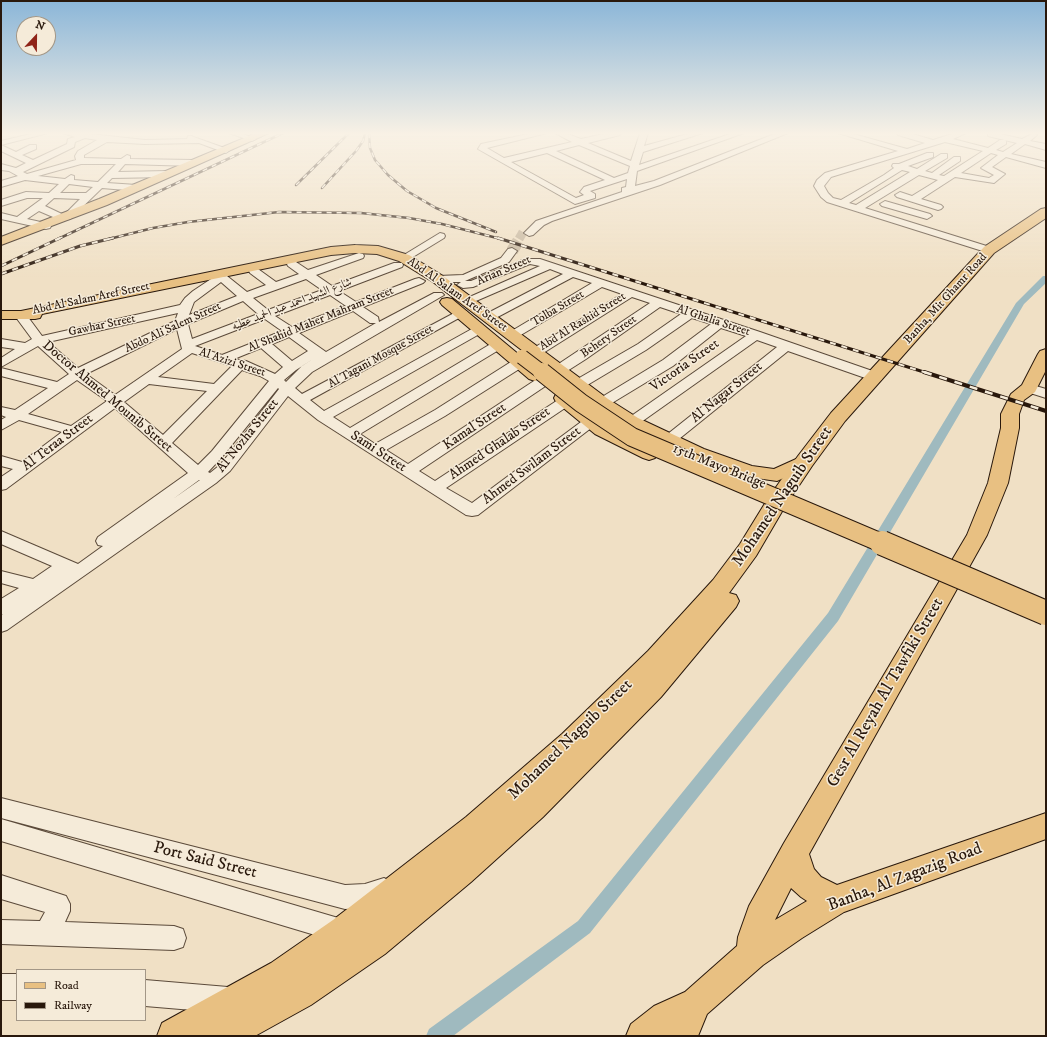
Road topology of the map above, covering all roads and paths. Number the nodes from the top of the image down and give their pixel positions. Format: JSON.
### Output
{"nodes":[{"id":1,"x":22,"y":181,"type":"edge"},
{"id":2,"x":36,"y":181,"type":"edge"},
{"id":3,"x":60,"y":181,"type":"edge"},
{"id":4,"x":104,"y":181,"type":"edge"},
{"id":5,"x":151,"y":181,"type":"edge"},
{"id":6,"x":538,"y":181,"type":"edge"},
{"id":7,"x":608,"y":181,"type":"edge"},
{"id":8,"x":629,"y":181,"type":"edge"},
{"id":9,"x":661,"y":181,"type":"edge"},
{"id":10,"x":821,"y":181,"type":"edge"},
{"id":11,"x":862,"y":181,"type":"edge"},
{"id":12,"x":880,"y":181,"type":"edge"},
{"id":13,"x":942,"y":181,"type":"edge"},
{"id":14,"x":67,"y":182,"type":"junction"},
{"id":15,"x":902,"y":182,"type":"joint"},
{"id":16,"x":1,"y":184,"type":"edge"},
{"id":17,"x":15,"y":185,"type":"junction"},
{"id":18,"x":100,"y":185,"type":"junction"},
{"id":19,"x":137,"y":188,"type":"junction"},
{"id":20,"x":910,"y":189,"type":"dead end"},
{"id":21,"x":628,"y":190,"type":"junction"},
{"id":22,"x":930,"y":190,"type":"junction"},
{"id":23,"x":1,"y":193,"type":"edge"},
{"id":24,"x":52,"y":194,"type":"junction"},
{"id":25,"x":86,"y":196,"type":"junction"},
{"id":26,"x":914,"y":199,"type":"junction"},
{"id":27,"x":830,"y":200,"type":"junction"},
{"id":28,"x":1,"y":203,"type":"edge"},
{"id":29,"x":841,"y":204,"type":"junction"},
{"id":30,"x":885,"y":204,"type":"junction"},
{"id":31,"x":39,"y":207,"type":"junction"},
{"id":32,"x":856,"y":209,"type":"junction"},
{"id":33,"x":1046,"y":212,"type":"edge"},
{"id":34,"x":24,"y":213,"type":"junction"},
{"id":35,"x":929,"y":214,"type":"junction"},
{"id":36,"x":1,"y":215,"type":"edge"},
{"id":37,"x":65,"y":218,"type":"junction"},
{"id":38,"x":1046,"y":219,"type":"edge"},
{"id":39,"x":46,"y":226,"type":"junction"},
{"id":40,"x":526,"y":232,"type":"tunnel mouth"},
{"id":41,"x":440,"y":236,"type":"dead end"},
{"id":42,"x":7,"y":240,"type":"edge"},
{"id":43,"x":989,"y":250,"type":"junction"},
{"id":44,"x":366,"y":254,"type":"junction"},
{"id":45,"x":396,"y":259,"type":"junction"},
{"id":46,"x":292,"y":264,"type":"junction"},
{"id":47,"x":550,"y":265,"type":"junction"},
{"id":48,"x":254,"y":272,"type":"junction"},
{"id":49,"x":573,"y":273,"type":"junction"},
{"id":50,"x":972,"y":274,"type":"junction"},
{"id":51,"x":307,"y":275,"type":"junction"},
{"id":52,"x":218,"y":278,"type":"junction"},
{"id":53,"x":602,"y":282,"type":"junction"},
{"id":54,"x":431,"y":286,"type":"junction"},
{"id":55,"x":276,"y":287,"type":"junction"},
{"id":56,"x":459,"y":288,"type":"junction"},
{"id":57,"x":330,"y":291,"type":"junction"},
{"id":58,"x":631,"y":292,"type":"junction"},
{"id":59,"x":246,"y":297,"type":"junction"},
{"id":60,"x":659,"y":302,"type":"junction"},
{"id":61,"x":227,"y":304,"type":"junction"},
{"id":62,"x":353,"y":307,"type":"junction"},
{"id":63,"x":465,"y":307,"type":"junction"},
{"id":64,"x":185,"y":308,"type":"junction"},
{"id":65,"x":691,"y":313,"type":"junction"},
{"id":66,"x":1,"y":315,"type":"edge"},
{"id":67,"x":267,"y":315,"type":"junction"},
{"id":68,"x":21,"y":316,"type":"junction"},
{"id":69,"x":490,"y":317,"type":"junction"},
{"id":70,"x":374,"y":320,"type":"junction"},
{"id":71,"x":181,"y":322,"type":"junction"},
{"id":72,"x":720,"y":323,"type":"junction"},
{"id":73,"x":479,"y":329,"type":"junction"},
{"id":74,"x":290,"y":332,"type":"junction"},
{"id":75,"x":514,"y":335,"type":"junction"},
{"id":76,"x":756,"y":335,"type":"junction"},
{"id":77,"x":39,"y":340,"type":"junction"},
{"id":78,"x":1,"y":343,"type":"edge"},
{"id":79,"x":263,"y":343,"type":"junction"},
{"id":80,"x":498,"y":345,"type":"junction"},
{"id":81,"x":786,"y":346,"type":"junction"},
{"id":82,"x":26,"y":347,"type":"junction"},
{"id":83,"x":188,"y":347,"type":"junction"},
{"id":84,"x":321,"y":355,"type":"junction"},
{"id":85,"x":526,"y":357,"type":"junction"},
{"id":86,"x":1045,"y":357,"type":"edge"},
{"id":87,"x":223,"y":359,"type":"junction"},
{"id":88,"x":1,"y":363,"type":"edge"},
{"id":89,"x":241,"y":364,"type":"junction"},
{"id":90,"x":291,"y":367,"type":"junction"},
{"id":91,"x":888,"y":368,"type":"junction"},
{"id":92,"x":559,"y":370,"type":"junction"},
{"id":93,"x":1,"y":372,"type":"edge"},
{"id":94,"x":77,"y":374,"type":"junction"},
{"id":95,"x":147,"y":380,"type":"junction"},
{"id":96,"x":542,"y":382,"type":"junction"},
{"id":97,"x":281,"y":384,"type":"junction"},
{"id":98,"x":579,"y":384,"type":"junction"},
{"id":99,"x":56,"y":386,"type":"junction"},
{"id":100,"x":218,"y":388,"type":"junction"},
{"id":101,"x":1029,"y":388,"type":"junction"},
{"id":102,"x":1046,"y":394,"type":"edge"},
{"id":103,"x":301,"y":400,"type":"junction"},
{"id":104,"x":115,"y":401,"type":"junction"},
{"id":105,"x":566,"y":401,"type":"junction"},
{"id":106,"x":602,"y":403,"type":"junction"},
{"id":107,"x":1,"y":411,"type":"edge"},
{"id":108,"x":851,"y":412,"type":"junction"},
{"id":109,"x":18,"y":414,"type":"junction"},
{"id":110,"x":323,"y":417,"type":"junction"},
{"id":111,"x":590,"y":422,"type":"junction"},
{"id":112,"x":632,"y":422,"type":"junction"},
{"id":113,"x":1,"y":426,"type":"edge"},
{"id":114,"x":73,"y":430,"type":"junction"},
{"id":115,"x":350,"y":434,"type":"junction"},
{"id":116,"x":669,"y":440,"type":"junction"},
{"id":117,"x":163,"y":444,"type":"junction"},
{"id":118,"x":374,"y":450,"type":"junction"},
{"id":119,"x":805,"y":461,"type":"junction"},
{"id":120,"x":3,"y":464,"type":"edge"},
{"id":121,"x":25,"y":467,"type":"junction"},
{"id":122,"x":408,"y":471,"type":"junction"},
{"id":123,"x":205,"y":476,"type":"junction"},
{"id":124,"x":1,"y":485,"type":"edge"},
{"id":125,"x":435,"y":488,"type":"junction"},
{"id":126,"x":775,"y":505,"type":"junction"},
{"id":127,"x":474,"y":511,"type":"joint"},
{"id":128,"x":1,"y":537,"type":"edge"},
{"id":129,"x":73,"y":568,"type":"junction"},
{"id":130,"x":1,"y":577,"type":"edge"},
{"id":131,"x":36,"y":586,"type":"junction"},
{"id":132,"x":1046,"y":604,"type":"edge"},
{"id":133,"x":1,"y":608,"type":"edge"},
{"id":134,"x":1046,"y":613,"type":"edge"},
{"id":135,"x":1,"y":625,"type":"edge"},
{"id":136,"x":655,"y":673,"type":"junction"},
{"id":137,"x":1,"y":808,"type":"edge"},
{"id":138,"x":1046,"y":826,"type":"edge"},
{"id":139,"x":1,"y":830,"type":"edge"},
{"id":140,"x":794,"y":853,"type":"junction"},
{"id":141,"x":408,"y":881,"type":"junction"},
{"id":142,"x":1,"y":887,"type":"edge"},
{"id":143,"x":836,"y":900,"type":"junction"},
{"id":144,"x":1,"y":932,"type":"edge"},
{"id":145,"x":345,"y":932,"type":"junction"},
{"id":146,"x":47,"y":934,"type":"junction"},
{"id":147,"x":174,"y":938,"type":"dead end"},
{"id":148,"x":752,"y":954,"type":"junction"},
{"id":149,"x":1,"y":987,"type":"edge"},
{"id":150,"x":16,"y":987,"type":"edge"},
{"id":151,"x":146,"y":993,"type":"edge"},
{"id":152,"x":237,"y":1000,"type":"junction"},
{"id":153,"x":696,"y":1003,"type":"junction"},
{"id":154,"x":174,"y":1036,"type":"edge"},
{"id":155,"x":219,"y":1036,"type":"edge"},
{"id":156,"x":643,"y":1036,"type":"edge"},
{"id":157,"x":681,"y":1036,"type":"edge"}],
"edges":[{"from":1,"to":17,"type":"street"},
{"from":2,"to":17,"type":"street"},
{"from":3,"to":14,"type":"street"},
{"from":4,"to":18,"type":"street"},
{"from":5,"to":19,"type":"main road"},
{"from":6,"to":7,"type":"street"},
{"from":8,"to":21,"type":"street"},
{"from":9,"to":21,"type":"street"},
{"from":10,"to":27,"type":"street"},
{"from":11,"to":27,"type":"street"},
{"from":12,"to":29,"type":"street"},
{"from":13,"to":22,"type":"street"},
{"from":14,"to":18,"type":"street"},
{"from":14,"to":24,"type":"street"},
{"from":15,"to":22,"type":"street"},
{"from":15,"to":32,"type":"street"},
{"from":16,"to":17,"type":"street"},
{"from":17,"to":23,"type":"street"},
{"from":18,"to":19,"type":"street"},
{"from":18,"to":25,"type":"street"},
{"from":19,"to":37,"type":"main road"},
{"from":20,"to":30,"type":"street"},
{"from":21,"to":40,"type":"street"},
{"from":22,"to":26,"type":"street"},
{"from":24,"to":25,"type":"street"},
{"from":24,"to":28,"type":"street"},
{"from":24,"to":31,"type":"street"},
{"from":25,"to":37,"type":"street"},
{"from":26,"to":30,"type":"street"},
{"from":26,"to":35,"type":"street"},
{"from":27,"to":29,"type":"street"},
{"from":29,"to":32,"type":"street"},
{"from":30,"to":32,"type":"street"},
{"from":30,"to":35,"type":"street"},
{"from":30,"to":35,"type":"street"},
{"from":30,"to":43,"type":"street"},
{"from":31,"to":34,"type":"street"},
{"from":31,"to":37,"type":"street"},
{"from":33,"to":43,"type":"highway","name":"Banha, Mit Ghamr Road"},
{"from":34,"to":36,"type":"street"},
{"from":34,"to":39,"type":"street"},
{"from":37,"to":39,"type":"main road"},
{"from":38,"to":50,"type":"highway","name":"Banha, Mit Ghamr Road"},
{"from":39,"to":42,"type":"main road"},
{"from":41,"to":45,"type":"street","name":"شارع الشهيد احمد عبد الحميد عطيه"},
{"from":43,"to":50,"type":"highway","name":"Banha, Mit Ghamr Road"},
{"from":44,"to":45,"type":"main road","name":"Abd Al Salam Aref Street"},
{"from":44,"to":46,"type":"main road","name":"Abd Al Salam Aref Street"},
{"from":44,"to":51,"type":"street","name":"Abdo Ali Salem Street"},
{"from":44,"to":52,"type":"main road","name":"Abd Al Salam Aref Street"},
{"from":45,"to":54,"type":"main road","name":"Abd Al Salam Aref Street"},
{"from":45,"to":57,"type":"street","name":"شارع الشهيد احمد عبد الحميد عطيه"},
{"from":46,"to":48,"type":"main road","name":"Abd Al Salam Aref Street"},
{"from":46,"to":51,"type":"street"},
{"from":47,"to":49,"type":"street","name":"Al Ghalia Street"},
{"from":47,"to":56,"type":"street","name":"Al Ghalia Street"},
{"from":47,"to":63,"type":"street","name":"Arian Street"},
{"from":48,"to":52,"type":"main road","name":"Abd Al Salam Aref Street"},
{"from":48,"to":55,"type":"street"},
{"from":49,"to":53,"type":"street","name":"Al Ghalia Street"},
{"from":49,"to":69,"type":"street"},
{"from":50,"to":91,"type":"highway","name":"Banha, Mit Ghamr Road"},
{"from":51,"to":55,"type":"street","name":"Abdo Ali Salem Street"},
{"from":51,"to":57,"type":"street"},
{"from":52,"to":59,"type":"street"},
{"from":52,"to":61,"type":"street"},
{"from":52,"to":64,"type":"street","name":"Al Azizi Street"},
{"from":52,"to":68,"type":"main road","name":"Abd Al Salam Aref Street"},
{"from":53,"to":58,"type":"street","name":"Al Ghalia Street"},
{"from":53,"to":75,"type":"street","name":"Tolba Street"},
{"from":54,"to":56,"type":"main road","name":"Abd Al Salam Aref Street"},
{"from":54,"to":56,"type":"street"},
{"from":54,"to":62,"type":"street","name":"Al Shahid Maher Mahram Street"},
{"from":54,"to":63,"type":"main road","name":"Abd Al Salam Aref Street"},
{"from":54,"to":70,"type":"street","name":"Al Nozha Street"},
{"from":54,"to":84,"type":"street","name":"Al Nozha Street"},
{"from":55,"to":59,"type":"street","name":"Abdo Ali Salem Street"},
{"from":56,"to":63,"type":"main road","name":"Abd Al Salam Aref Street"},
{"from":57,"to":62,"type":"street"},
{"from":57,"to":67,"type":"street","name":"شارع الشهيد احمد عبد الحميد عطيه"},
{"from":58,"to":60,"type":"street","name":"Al Ghalia Street"},
{"from":58,"to":85,"type":"street","name":"Abd Al Rashid Street"},
{"from":59,"to":61,"type":"street","name":"Abdo Ali Salem Street"},
{"from":59,"to":67,"type":"street"},
{"from":60,"to":65,"type":"street","name":"Al Ghalia Street"},
{"from":60,"to":92,"type":"street","name":"Behery Street"},
{"from":61,"to":71,"type":"street","name":"Abdo Ali Salem Street"},
{"from":62,"to":70,"type":"street"},
{"from":62,"to":74,"type":"street","name":"Al Shahid Maher Mahram Street"},
{"from":63,"to":69,"type":"main road","name":"Abd Al Salam Aref Street"},
{"from":63,"to":73,"type":"main road","name":"Abd Al Salam Aref Street"},
{"from":63,"to":103,"type":"street","name":"Al Tagani Mosque Street"},
{"from":64,"to":71,"type":"street","name":"Al Azizi Street"},
{"from":64,"to":77,"type":"street","name":"Gawhar Street"},
{"from":65,"to":72,"type":"street","name":"Al Ghalia Street"},
{"from":65,"to":98,"type":"street"},
{"from":66,"to":68,"type":"main road","name":"Abd Al Salam Aref Street"},
{"from":67,"to":74,"type":"street"},
{"from":67,"to":83,"type":"street","name":"شارع الشهيد احمد عبد الحميد عطيه"},
{"from":68,"to":77,"type":"street","name":"Doctor Ahmed Mounib Street"},
{"from":69,"to":75,"type":"main road","name":"Abd Al Salam Aref Street"},
{"from":69,"to":85,"type":"main road","name":"15th Mayo Bridge"},
{"from":70,"to":84,"type":"street","name":"Al Nozha Street"},
{"from":71,"to":83,"type":"street","name":"Al Azizi Street"},
{"from":71,"to":94,"type":"street","name":"Abdo Ali Salem Street"},
{"from":72,"to":76,"type":"street","name":"Al Ghalia Street"},
{"from":72,"to":106,"type":"street"},
{"from":73,"to":80,"type":"main road","name":"Abd Al Salam Aref Street"},
{"from":73,"to":110,"type":"street"},
{"from":74,"to":79,"type":"street","name":"Al Shahid Maher Mahram Street"},
{"from":74,"to":84,"type":"street"},
{"from":75,"to":85,"type":"main road","name":"Abd Al Salam Aref Street"},
{"from":76,"to":81,"type":"street","name":"Al Ghalia Street"},
{"from":76,"to":112,"type":"street","name":"Victoria Street"},
{"from":77,"to":82,"type":"street","name":"Gawhar Street"},
{"from":77,"to":94,"type":"street","name":"Doctor Ahmed Mounib Street"},
{"from":78,"to":82,"type":"street"},
{"from":79,"to":87,"type":"street","name":"Al Shahid Maher Mahram Street"},
{"from":79,"to":90,"type":"street"},
{"from":80,"to":85,"type":"main road","name":"15th Mayo Bridge"},
{"from":80,"to":115,"type":"street"},
{"from":81,"to":91,"type":"street","name":"Al Ghalia Street"},
{"from":81,"to":116,"type":"street","name":"Al Nagar Street"},
{"from":82,"to":88,"type":"street","name":"Gawhar Street"},
{"from":83,"to":87,"type":"street","name":"Al Azizi Street"},
{"from":83,"to":95,"type":"street","name":"شارع الشهيد احمد عبد الحميد عطيه"},
{"from":84,"to":90,"type":"street","name":"Al Nozha Street"},
{"from":84,"to":97,"type":"street","name":"Al Nozha Street"},
{"from":85,"to":92,"type":"main road","name":"Abd Al Salam Aref Street"},
{"from":85,"to":96,"type":"main road","name":"Abd Al Salam Aref Street"},
{"from":85,"to":118,"type":"street","name":"Abd Al Rashid Street"},
{"from":85,"to":132,"type":"main road","name":"15th Mayo Bridge"},
{"from":85,"to":134,"type":"main road","name":"15th Mayo Bridge","bridge":true},
{"from":86,"to":101,"type":"main road","name":"Gesr Al Reyah Al Tawfiki Street"},
{"from":87,"to":89,"type":"street","name":"Al Azizi Street"},
{"from":89,"to":97,"type":"street","name":"Al Azizi Street"},
{"from":89,"to":100,"type":"street"},
{"from":90,"to":97,"type":"street","name":"Al Nozha Street"},
{"from":91,"to":108,"type":"highway","name":"Mohamed Naguib Street"},
{"from":92,"to":98,"type":"main road","name":"Abd Al Salam Aref Street"},
{"from":93,"to":99,"type":"street"},
{"from":94,"to":99,"type":"street","name":"Abdo Ali Salem Street"},
{"from":94,"to":104,"type":"street","name":"Doctor Ahmed Mounib Street"},
{"from":95,"to":100,"type":"street"},
{"from":95,"to":104,"type":"street","name":"Al Teraa Street"},
{"from":96,"to":105,"type":"main road","name":"Abd Al Salam Aref Street"},
{"from":96,"to":122,"type":"street","name":"Kamal Street"},
{"from":97,"to":103,"type":"street","name":"Sami Street"},
{"from":97,"to":123,"type":"street","name":"Al Nozha Street"},
{"from":98,"to":106,"type":"main road","name":"Abd Al Salam Aref Street"},
{"from":99,"to":109,"type":"street","name":"Abdo Ali Salem Street"},
{"from":100,"to":117,"type":"street"},
{"from":101,"to":102,"type":"street"},
{"from":101,"to":140,"type":"main road","name":"Gesr Al Reyah Al Tawfiki Street"},
{"from":103,"to":110,"type":"street","name":"Sami Street"},
{"from":104,"to":114,"type":"street","name":"Al Teraa Street"},
{"from":104,"to":117,"type":"street","name":"Doctor Ahmed Mounib Street"},
{"from":105,"to":111,"type":"main road","name":"Abd Al Salam Aref Street"},
{"from":105,"to":125,"type":"street","name":"Ahmed Ghalab Street"},
{"from":106,"to":112,"type":"main road","name":"Abd Al Salam Aref Street"},
{"from":107,"to":109,"type":"street"},
{"from":108,"to":119,"type":"highway","name":"Mohamed Naguib Street"},
{"from":108,"to":136,"type":"highway","name":"Mohamed Naguib Street"},
{"from":109,"to":113,"type":"street","name":"Abdo Ali Salem Street"},
{"from":109,"to":114,"type":"street"},
{"from":110,"to":115,"type":"street","name":"Sami Street"},
{"from":111,"to":126,"type":"main road","name":"Abd Al Salam Aref Street"},
{"from":111,"to":127,"type":"street","name":"Ahmed Swilam Street"},
{"from":112,"to":116,"type":"main road","name":"Abd Al Salam Aref Street"},
{"from":114,"to":121,"type":"street","name":"Al Teraa Street"},
{"from":115,"to":118,"type":"street","name":"Sami Street"},
{"from":116,"to":119,"type":"main road","name":"Abd Al Salam Aref Street"},
{"from":117,"to":123,"type":"street","name":"Doctor Ahmed Mounib Street"},
{"from":118,"to":122,"type":"street","name":"Sami Street"},
{"from":119,"to":126,"type":"highway","name":"Mohamed Naguib Street"},
{"from":120,"to":121,"type":"street"},
{"from":121,"to":124,"type":"street","name":"Al Teraa Street"},
{"from":122,"to":125,"type":"street","name":"Sami Street"},
{"from":123,"to":129,"type":"street","name":"Al Nozha Street"},
{"from":125,"to":127,"type":"street","name":"Sami Street"},
{"from":126,"to":136,"type":"highway","name":"Mohamed Naguib Street"},
{"from":128,"to":129,"type":"street"},
{"from":129,"to":131,"type":"street","name":"Al Nozha Street"},
{"from":129,"to":135,"type":"street","name":"Al Nozha Street"},
{"from":130,"to":131,"type":"street"},
{"from":131,"to":133,"type":"street","name":"Al Nozha Street"},
{"from":136,"to":141,"type":"highway","name":"Mohamed Naguib Street"},
{"from":136,"to":155,"type":"highway","name":"Mohamed Naguib Street"},
{"from":137,"to":141,"type":"street","name":"Port Said Street"},
{"from":138,"to":143,"type":"main road","name":"Banha, Al Zagazig Road"},
{"from":139,"to":145,"type":"street","name":"Port Said Street"},
{"from":140,"to":143,"type":"main road"},
{"from":140,"to":148,"type":"main road","name":"Gesr Al Reyah Al Tawfiki Street"},
{"from":141,"to":145,"type":"highway","name":"Mohamed Naguib Street"},
{"from":142,"to":146,"type":"street"},
{"from":143,"to":148,"type":"main road","name":"Banha, Al Zagazig Road"},
{"from":144,"to":146,"type":"street"},
{"from":145,"to":152,"type":"highway","name":"Mohamed Naguib Street"},
{"from":146,"to":147,"type":"street"},
{"from":148,"to":153,"type":"main road","name":"Banha, Al Zagazig Road"},
{"from":149,"to":150,"type":"street"},
{"from":151,"to":152,"type":"street"},
{"from":152,"to":154,"type":"highway","name":"Mohamed Naguib Street"},
{"from":153,"to":156,"type":"main road","name":"Banha, Al Zagazig Road"},
{"from":153,"to":157,"type":"main road","name":"Banha, Al Zagazig Road"}]}
